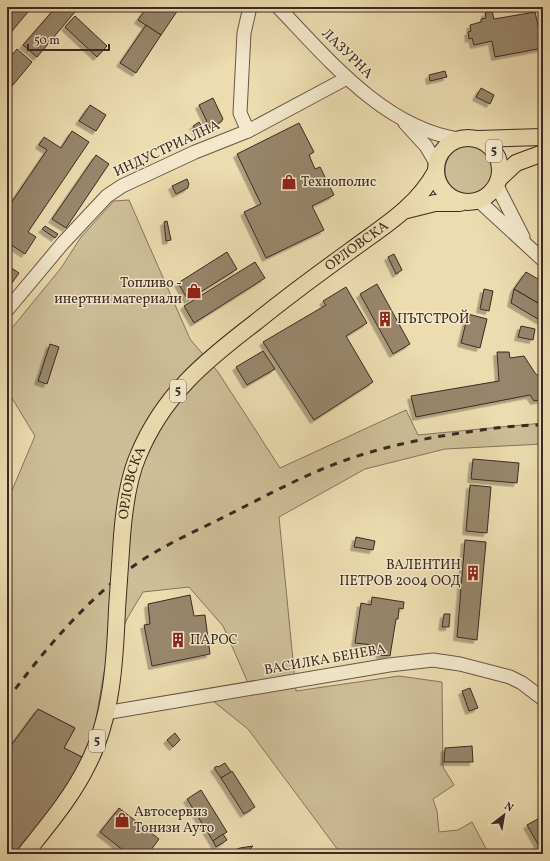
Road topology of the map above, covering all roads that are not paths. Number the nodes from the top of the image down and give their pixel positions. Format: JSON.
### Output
{"nodes":[{"id":1,"x":250,"y":7,"type":"edge"},
{"id":2,"x":278,"y":7,"type":"edge"},
{"id":3,"x":347,"y":78,"type":"junction"},
{"id":4,"x":400,"y":117,"type":"junction"},
{"id":5,"x":248,"y":131,"type":"junction"},
{"id":6,"x":543,"y":137,"type":"edge"},
{"id":7,"x":467,"y":139,"type":"junction"},
{"id":8,"x":543,"y":153,"type":"edge"},
{"id":9,"x":436,"y":167,"type":"junction"},
{"id":10,"x":498,"y":182,"type":"junction"},
{"id":11,"x":474,"y":202,"type":"junction"},
{"id":12,"x":405,"y":210,"type":"junction"},
{"id":13,"x":527,"y":245,"type":"junction"},
{"id":14,"x":543,"y":260,"type":"edge"},
{"id":15,"x":7,"y":310,"type":"edge"},
{"id":16,"x":543,"y":699,"type":"edge"},
{"id":17,"x":105,"y":713,"type":"junction"},
{"id":18,"x":25,"y":854,"type":"edge"}],
"edges":[{"from":1,"to":5,"type":"street"},
{"from":2,"to":3,"type":"street","name":"ЛАЗУРНА"},
{"from":3,"to":4,"type":"street","name":"ЛАЗУРНА"},
{"from":3,"to":5,"type":"street","name":"ИНДУСТРИАЛНА"},
{"from":4,"to":7,"type":"street","name":"ЛАЗУРНА"},
{"from":4,"to":9,"type":"street","name":"ЛАЗУРНА"},
{"from":5,"to":15,"type":"street","name":"ИНДУСТРИАЛНА"},
{"from":6,"to":7,"type":"main road","number":"5"},
{"from":7,"to":9,"type":"main road","number":"5"},
{"from":7,"to":10,"type":"main road","number":"5"},
{"from":8,"to":10,"type":"main road","number":"5"},
{"from":9,"to":11,"type":"main road"},
{"from":9,"to":12,"type":"main road","name":"ОРЛОВСКА","number":"5"},
{"from":10,"to":11,"type":"main road","number":"5"},
{"from":10,"to":13,"type":"street"},
{"from":11,"to":12,"type":"main road","name":"ОРЛОВСКА","number":"5"},
{"from":11,"to":13,"type":"street"},
{"from":12,"to":17,"type":"main road","name":"ОРЛОВСКА","number":"5","bridge":true},
{"from":13,"to":14,"type":"street"},
{"from":16,"to":17,"type":"street","name":"ВАСИЛКА БЕНЕВА"},
{"from":17,"to":18,"type":"main road","name":"ОРЛОВСКА","number":"5"}]}
